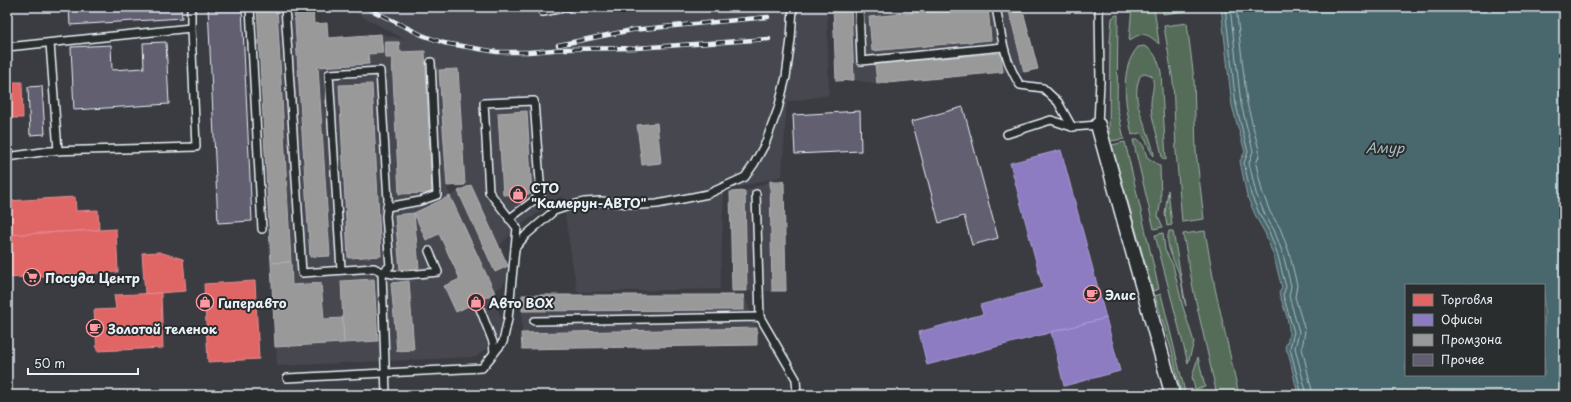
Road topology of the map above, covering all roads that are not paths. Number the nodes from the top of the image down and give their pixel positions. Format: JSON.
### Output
{"nodes":[{"id":1,"x":191,"y":7,"type":"edge"},
{"id":2,"x":250,"y":7,"type":"edge"},
{"id":3,"x":286,"y":7,"type":"edge"},
{"id":4,"x":568,"y":7,"type":"edge"},
{"id":5,"x":793,"y":7,"type":"edge"},
{"id":6,"x":861,"y":7,"type":"edge"},
{"id":7,"x":996,"y":7,"type":"edge"},
{"id":8,"x":1099,"y":7,"type":"edge"},
{"id":9,"x":543,"y":12,"type":"dead end"},
{"id":10,"x":191,"y":28,"type":"junction"},
{"id":11,"x":50,"y":43,"type":"junction"},
{"id":12,"x":7,"y":47,"type":"edge"},
{"id":13,"x":1003,"y":47,"type":"junction"},
{"id":14,"x":431,"y":62,"type":"dead end"},
{"id":15,"x":1098,"y":125,"type":"junction"},
{"id":16,"x":1072,"y":127,"type":"junction"},
{"id":17,"x":1007,"y":134,"type":"dead end"},
{"id":18,"x":58,"y":150,"type":"junction"},
{"id":19,"x":7,"y":157,"type":"edge"},
{"id":20,"x":756,"y":194,"type":"dead end"},
{"id":21,"x":387,"y":207,"type":"junction"},
{"id":22,"x":508,"y":218,"type":"junction"},
{"id":23,"x":262,"y":229,"type":"dead end"},
{"id":24,"x":515,"y":248,"type":"junction"},
{"id":25,"x":429,"y":251,"type":"dead end"},
{"id":26,"x":341,"y":270,"type":"junction"},
{"id":27,"x":382,"y":273,"type":"junction"},
{"id":28,"x":480,"y":309,"type":"dead end"},
{"id":29,"x":760,"y":317,"type":"junction"},
{"id":30,"x":534,"y":321,"type":"dead end"},
{"id":31,"x":494,"y":353,"type":"junction"},
{"id":32,"x":385,"y":374,"type":"junction"},
{"id":33,"x":287,"y":378,"type":"dead end"},
{"id":34,"x":386,"y":395,"type":"edge"},
{"id":35,"x":797,"y":395,"type":"edge"},
{"id":36,"x":1170,"y":395,"type":"edge"}],
"edges":[{"from":1,"to":10,"type":"lane"},
{"from":2,"to":23,"type":"lane"},
{"from":3,"to":26,"type":"lane"},
{"from":4,"to":9,"type":"lane"},
{"from":5,"to":24,"type":"lane"},
{"from":6,"to":13,"type":"lane"},
{"from":7,"to":13,"type":"lane"},
{"from":8,"to":15,"type":"lane"},
{"from":10,"to":11,"type":"lane"},
{"from":10,"to":18,"type":"lane"},
{"from":11,"to":12,"type":"lane"},
{"from":11,"to":18,"type":"lane"},
{"from":13,"to":16,"type":"lane"},
{"from":14,"to":21,"type":"lane"},
{"from":15,"to":16,"type":"lane"},
{"from":15,"to":36,"type":"street"},
{"from":16,"to":17,"type":"lane"},
{"from":18,"to":19,"type":"lane"},
{"from":20,"to":29,"type":"lane"},
{"from":21,"to":26,"type":"lane"},
{"from":21,"to":27,"type":"lane"},
{"from":22,"to":22,"type":"lane"},
{"from":22,"to":24,"type":"lane"},
{"from":24,"to":31,"type":"lane"},
{"from":25,"to":27,"type":"lane"},
{"from":26,"to":27,"type":"lane"},
{"from":27,"to":32,"type":"lane"},
{"from":28,"to":31,"type":"lane"},
{"from":29,"to":30,"type":"lane"},
{"from":29,"to":35,"type":"lane"},
{"from":31,"to":32,"type":"lane"},
{"from":32,"to":33,"type":"lane"},
{"from":32,"to":34,"type":"lane"}]}
